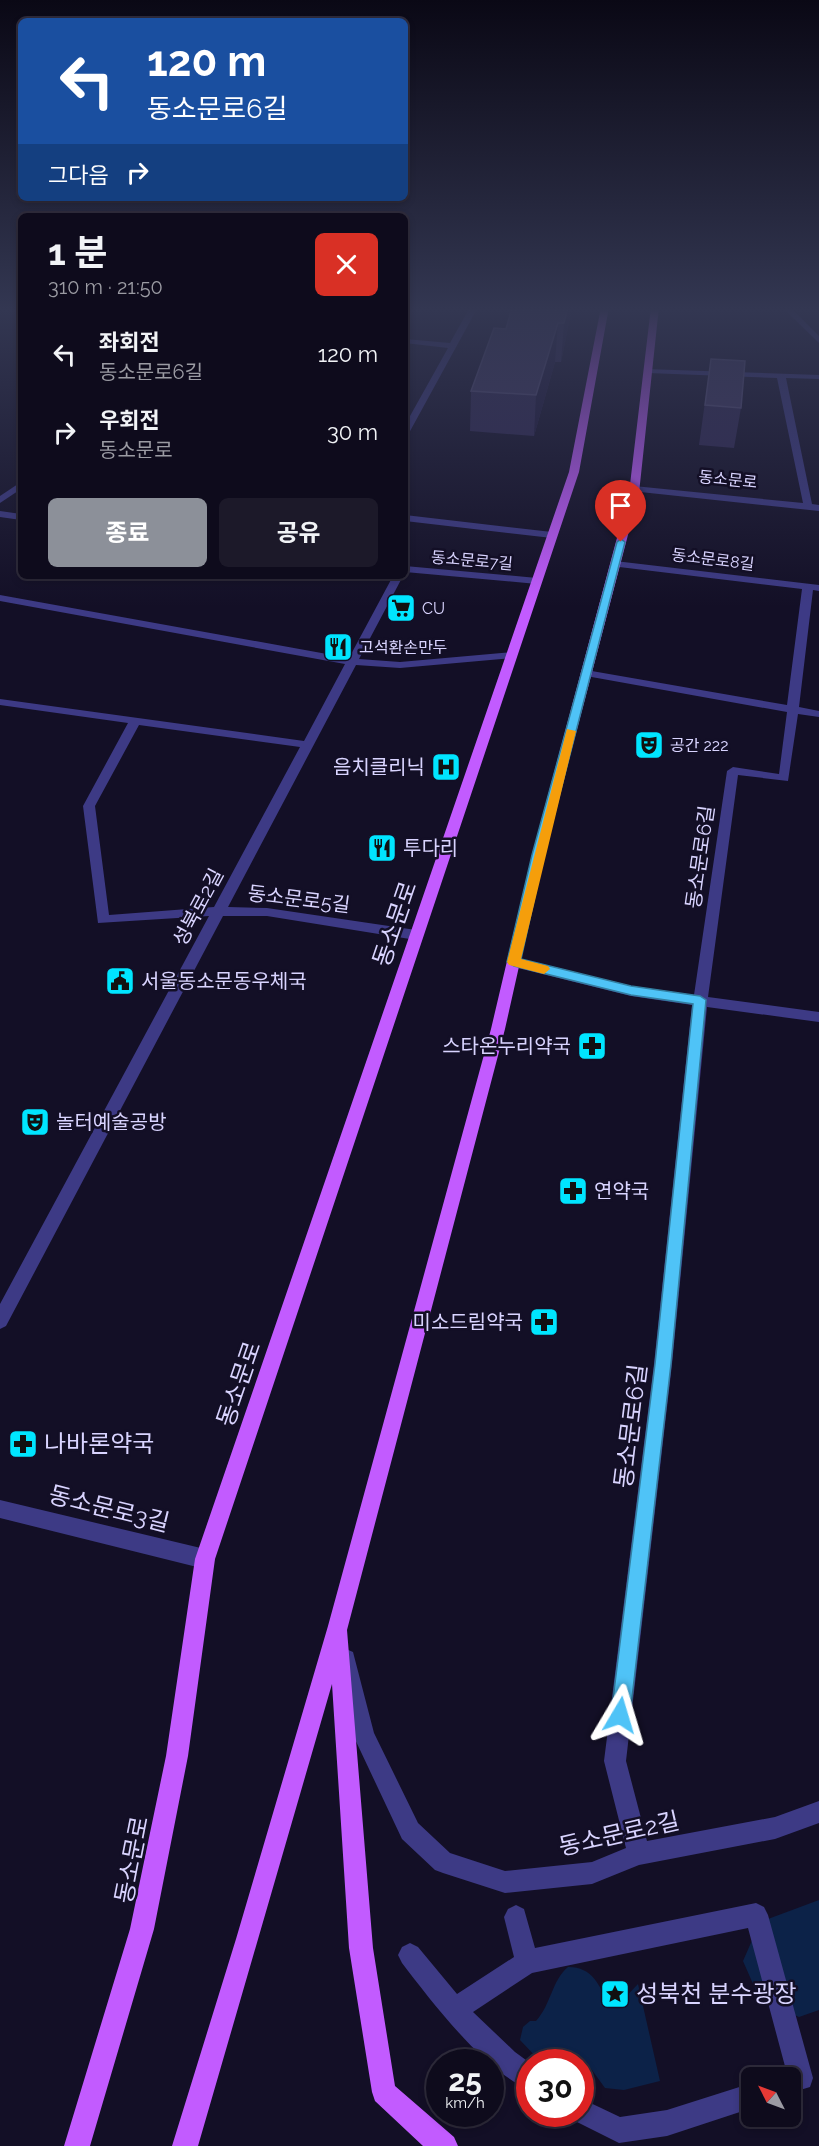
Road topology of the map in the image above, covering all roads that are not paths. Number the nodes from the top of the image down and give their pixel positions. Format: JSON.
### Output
{"nodes":[{"id":1,"x":408,"y":407,"type":"edge"},
{"id":2,"x":586,"y":407,"type":"edge"},
{"id":3,"x":644,"y":407,"type":"edge"},
{"id":4,"x":788,"y":407,"type":"edge"},
{"id":5,"x":419,"y":408,"type":"joint"},
{"id":6,"x":408,"y":428,"type":"edge"},
{"id":7,"x":18,"y":487,"type":"edge"},
{"id":8,"x":634,"y":489,"type":"junction"},
{"id":9,"x":0,"y":500,"type":"edge"},
{"id":10,"x":808,"y":507,"type":"junction"},
{"id":11,"x":819,"y":508,"type":"edge"},
{"id":12,"x":0,"y":514,"type":"edge"},
{"id":13,"x":18,"y":517,"type":"edge"},
{"id":14,"x":408,"y":518,"type":"edge"},
{"id":15,"x":552,"y":535,"type":"junction"},
{"id":16,"x":615,"y":564,"type":"junction"},
{"id":17,"x":408,"y":569,"type":"edge"},
{"id":18,"x":397,"y":579,"type":"edge"},
{"id":19,"x":537,"y":581,"type":"junction"},
{"id":20,"x":813,"y":587,"type":"edge"},
{"id":21,"x":0,"y":598,"type":"edge"},
{"id":22,"x":512,"y":655,"type":"junction"},
{"id":23,"x":353,"y":662,"type":"junction"},
{"id":24,"x":586,"y":673,"type":"junction"},
{"id":25,"x":0,"y":702,"type":"edge"},
{"id":26,"x":793,"y":710,"type":"junction"},
{"id":27,"x":819,"y":714,"type":"edge"},
{"id":28,"x":136,"y":720,"type":"junction"},
{"id":29,"x":309,"y":745,"type":"junction"},
{"id":30,"x":784,"y":778,"type":"joint"},
{"id":31,"x":219,"y":911,"type":"junction"},
{"id":32,"x":416,"y":935,"type":"junction"},
{"id":33,"x":514,"y":962,"type":"junction"},
{"id":34,"x":700,"y":1000,"type":"junction"},
{"id":35,"x":819,"y":1015,"type":"edge"},
{"id":36,"x":0,"y":1321,"type":"edge"},
{"id":37,"x":0,"y":1509,"type":"edge"},
{"id":38,"x":205,"y":1559,"type":"junction"},
{"id":39,"x":338,"y":1626,"type":"junction"},
{"id":40,"x":819,"y":1812,"type":"edge"},
{"id":41,"x":639,"y":1854,"type":"junction"},
{"id":42,"x":516,"y":1917,"type":"dead end"},
{"id":43,"x":410,"y":1955,"type":"dead end"},
{"id":44,"x":527,"y":1962,"type":"junction"},
{"id":45,"x":454,"y":2010,"type":"junction"},
{"id":46,"x":798,"y":2067,"type":"edge"},
{"id":47,"x":516,"y":2068,"type":"edge"},
{"id":48,"x":741,"y":2099,"type":"edge"},
{"id":49,"x":594,"y":2117,"type":"edge"},
{"id":50,"x":77,"y":2146,"type":"edge"},
{"id":51,"x":184,"y":2146,"type":"edge"},
{"id":52,"x":445,"y":2146,"type":"edge"}],
"edges":[{"from":1,"to":5,"type":"street"},
{"from":2,"to":15,"type":"main road","name":"동소문로"},
{"from":3,"to":8,"type":"main road"},
{"from":4,"to":10,"type":"street"},
{"from":5,"to":6,"type":"street"},
{"from":7,"to":9,"type":"street"},
{"from":8,"to":10,"type":"street","name":"동소문로"},
{"from":8,"to":16,"type":"main road"},
{"from":10,"to":11,"type":"street","name":"동소문로"},
{"from":12,"to":13,"type":"street"},
{"from":14,"to":15,"type":"street"},
{"from":15,"to":19,"type":"main road","name":"동소문로"},
{"from":16,"to":20,"type":"street","name":"동소문로8길"},
{"from":16,"to":24,"type":"main road"},
{"from":17,"to":19,"type":"street","name":"동소문로7길"},
{"from":18,"to":23,"type":"street","name":"성북로2길"},
{"from":19,"to":22,"type":"main road","name":"동소문로"},
{"from":20,"to":26,"type":"street","name":"동소문로8길"},
{"from":21,"to":23,"type":"street"},
{"from":22,"to":23,"type":"street"},
{"from":22,"to":32,"type":"main road","name":"동소문로"},
{"from":23,"to":29,"type":"street","name":"성북로2길"},
{"from":24,"to":26,"type":"street"},
{"from":24,"to":33,"type":"main road"},
{"from":25,"to":28,"type":"street"},
{"from":26,"to":27,"type":"street"},
{"from":26,"to":30,"type":"street","name":"동소문로8길"},
{"from":28,"to":29,"type":"street"},
{"from":28,"to":31,"type":"street","name":"동소문로5길"},
{"from":29,"to":31,"type":"street","name":"성북로2길"},
{"from":30,"to":34,"type":"street","name":"동소문로6길"},
{"from":31,"to":32,"type":"street","name":"동소문로5길"},
{"from":31,"to":36,"type":"street","name":"성북로2길"},
{"from":32,"to":38,"type":"main road","name":"동소문로"},
{"from":33,"to":34,"type":"street"},
{"from":33,"to":39,"type":"main road"},
{"from":34,"to":35,"type":"street"},
{"from":34,"to":41,"type":"street","name":"동소문로6길"},
{"from":37,"to":38,"type":"street","name":"동소문로3길"},
{"from":38,"to":50,"type":"main road","name":"동소문로"},
{"from":39,"to":41,"type":"street","name":"동소문로2길"},
{"from":39,"to":51,"type":"main road"},
{"from":39,"to":52,"type":"main road"},
{"from":40,"to":41,"type":"street","name":"동소문로2길"},
{"from":42,"to":44,"type":"street"},
{"from":43,"to":45,"type":"street"},
{"from":44,"to":45,"type":"street"},
{"from":44,"to":46,"type":"street"},
{"from":45,"to":47,"type":"street"},
{"from":48,"to":49,"type":"street"}]}
